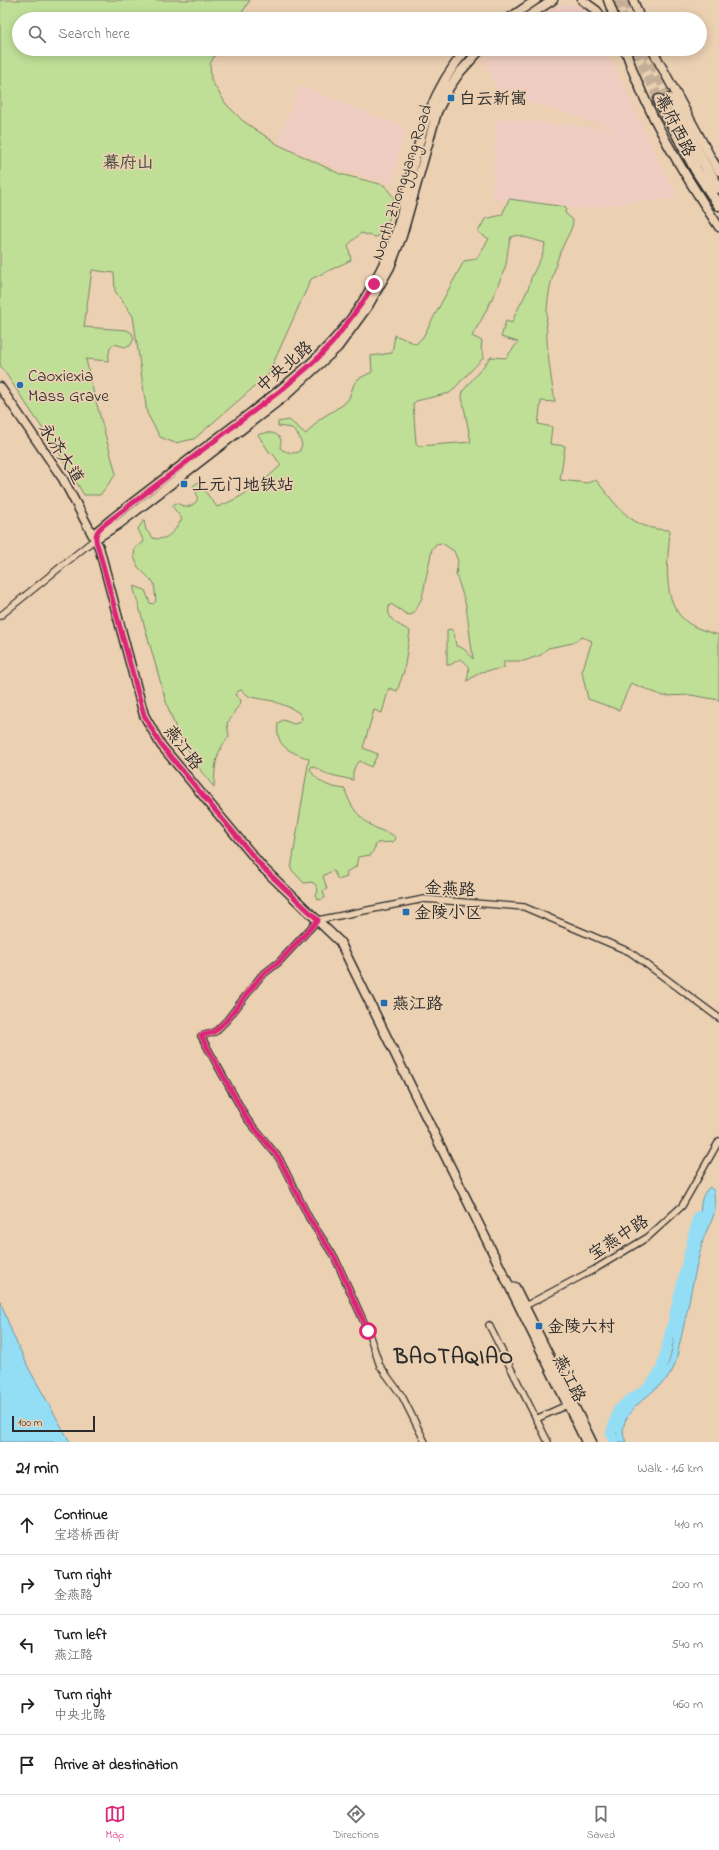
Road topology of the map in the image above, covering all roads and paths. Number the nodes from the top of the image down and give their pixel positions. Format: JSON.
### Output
{"nodes":[{"id":1,"x":536,"y":0,"type":"edge"},
{"id":2,"x":553,"y":0,"type":"edge"},
{"id":3,"x":582,"y":0,"type":"edge"},
{"id":4,"x":608,"y":0,"type":"edge"},
{"id":5,"x":633,"y":0,"type":"edge"},
{"id":6,"x":518,"y":12,"type":"edge"},
{"id":7,"x":535,"y":12,"type":"edge"},
{"id":8,"x":598,"y":12,"type":"edge"},
{"id":9,"x":612,"y":12,"type":"edge"},
{"id":10,"x":637,"y":12,"type":"edge"},
{"id":11,"x":461,"y":56,"type":"edge"},
{"id":12,"x":475,"y":56,"type":"edge"},
{"id":13,"x":627,"y":56,"type":"edge"},
{"id":14,"x":656,"y":56,"type":"edge"},
{"id":15,"x":670,"y":99,"type":"tunnel mouth"},
{"id":16,"x":659,"y":100,"type":"tunnel mouth"},
{"id":17,"x":719,"y":170,"type":"edge"},
{"id":18,"x":719,"y":188,"type":"edge"},
{"id":19,"x":719,"y":205,"type":"edge"},
{"id":20,"x":719,"y":227,"type":"edge"},
{"id":21,"x":0,"y":387,"type":"edge"},
{"id":22,"x":97,"y":536,"type":"junction"},
{"id":23,"x":0,"y":616,"type":"edge"},
{"id":24,"x":320,"y":920,"type":"junction"},
{"id":25,"x":719,"y":1018,"type":"edge"},
{"id":26,"x":719,"y":1141,"type":"edge"},
{"id":27,"x":522,"y":1308,"type":"junction"},
{"id":28,"x":489,"y":1325,"type":"dead end"},
{"id":29,"x":567,"y":1405,"type":"junction"},
{"id":30,"x":536,"y":1419,"type":"junction"},
{"id":31,"x":425,"y":1442,"type":"edge"},
{"id":32,"x":548,"y":1442,"type":"edge"},
{"id":33,"x":586,"y":1442,"type":"edge"},
{"id":34,"x":592,"y":1442,"type":"edge"}],
"edges":[{"from":1,"to":6,"type":"main road"},
{"from":2,"to":7,"type":"main road"},
{"from":3,"to":8,"type":"main road"},
{"from":4,"to":9,"type":"main road"},
{"from":5,"to":10,"type":"main road"},
{"from":11,"to":22,"type":"main road","name":"中央北路"},
{"from":12,"to":22,"type":"main road","name":"North Zhongyang Road"},
{"from":13,"to":20,"type":"main road","name":"幕府西路"},
{"from":14,"to":17,"type":"main road","name":"幕府西路"},
{"from":15,"to":18,"type":"highway","name":"幕府西路"},
{"from":16,"to":19,"type":"highway","name":"幕府西路"},
{"from":21,"to":22,"type":"main road","name":"永济大道"},
{"from":22,"to":23,"type":"street","name":"中央北路"},
{"from":22,"to":24,"type":"main road","name":"燕江路"},
{"from":24,"to":25,"type":"street","name":"金燕路"},
{"from":24,"to":27,"type":"main road","name":"燕江路"},
{"from":24,"to":31,"type":"street"},
{"from":26,"to":27,"type":"street","name":"宝燕中路"},
{"from":27,"to":29,"type":"main road","name":"燕江路"},
{"from":27,"to":34,"type":"main road"},
{"from":28,"to":30,"type":"street"},
{"from":29,"to":30,"type":"street"},
{"from":29,"to":33,"type":"main road","name":"燕江路"},
{"from":30,"to":32,"type":"street"}]}
